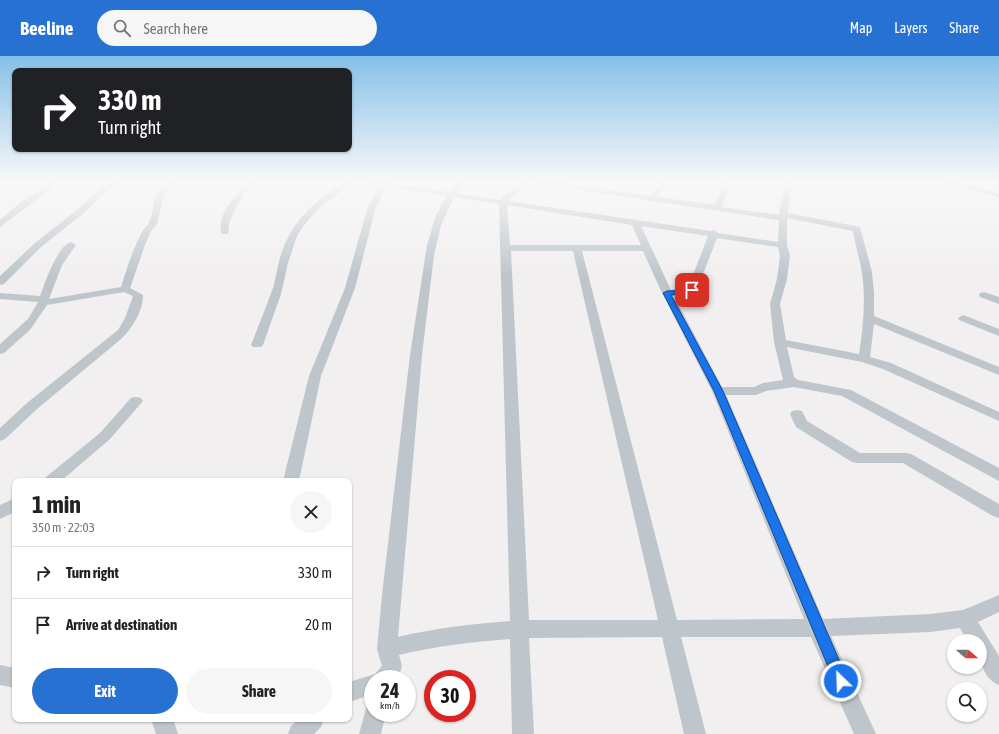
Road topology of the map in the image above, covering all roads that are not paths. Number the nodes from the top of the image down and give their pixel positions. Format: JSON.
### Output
{"nodes":[{"id":1,"x":14,"y":213,"type":"edge"},
{"id":2,"x":79,"y":213,"type":"edge"},
{"id":3,"x":156,"y":213,"type":"edge"},
{"id":4,"x":230,"y":213,"type":"edge"},
{"id":5,"x":310,"y":213,"type":"edge"},
{"id":6,"x":370,"y":213,"type":"edge"},
{"id":7,"x":442,"y":213,"type":"edge"},
{"id":8,"x":504,"y":213,"type":"edge"},
{"id":9,"x":576,"y":213,"type":"edge"},
{"id":10,"x":755,"y":213,"type":"edge"},
{"id":11,"x":785,"y":213,"type":"edge"},
{"id":12,"x":784,"y":217,"type":"junction"},
{"id":13,"x":635,"y":222,"type":"junction"},
{"id":14,"x":0,"y":224,"type":"edge"},
{"id":15,"x":225,"y":232,"type":"dead end"},
{"id":16,"x":714,"y":234,"type":"junction"},
{"id":17,"x":71,"y":245,"type":"dead end"},
{"id":18,"x":782,"y":245,"type":"junction"},
{"id":19,"x":506,"y":248,"type":"junction"},
{"id":20,"x":647,"y":248,"type":"junction"},
{"id":21,"x":577,"y":249,"type":"junction"},
{"id":22,"x":0,"y":282,"type":"edge"},
{"id":23,"x":125,"y":289,"type":"junction"},
{"id":24,"x":667,"y":293,"type":"junction"},
{"id":25,"x":984,"y":295,"type":"dead end"},
{"id":26,"x":0,"y":296,"type":"edge"},
{"id":27,"x":43,"y":301,"type":"junction"},
{"id":28,"x":999,"y":301,"type":"edge"},
{"id":29,"x":869,"y":318,"type":"junction"},
{"id":30,"x":963,"y":318,"type":"dead end"},
{"id":31,"x":999,"y":333,"type":"edge"},
{"id":32,"x":780,"y":342,"type":"junction"},
{"id":33,"x":257,"y":345,"type":"dead end"},
{"id":34,"x":0,"y":350,"type":"edge"},
{"id":35,"x":864,"y":359,"type":"junction"},
{"id":36,"x":999,"y":371,"type":"edge"},
{"id":37,"x":794,"y":383,"type":"junction"},
{"id":38,"x":718,"y":391,"type":"junction"},
{"id":39,"x":136,"y":400,"type":"dead end"},
{"id":40,"x":797,"y":414,"type":"dead end"},
{"id":41,"x":999,"y":417,"type":"edge"},
{"id":42,"x":0,"y":436,"type":"edge"},
{"id":43,"x":999,"y":475,"type":"edge"},
{"id":44,"x":55,"y":478,"type":"edge"},
{"id":45,"x":292,"y":478,"type":"edge"},
{"id":46,"x":12,"y":506,"type":"edge"},
{"id":47,"x":999,"y":512,"type":"edge"},
{"id":48,"x":0,"y":513,"type":"edge"},
{"id":49,"x":999,"y":603,"type":"edge"},
{"id":50,"x":965,"y":619,"type":"junction"},
{"id":51,"x":818,"y":628,"type":"junction"},
{"id":52,"x":519,"y":630,"type":"junction"},
{"id":53,"x":669,"y":630,"type":"junction"},
{"id":54,"x":974,"y":634,"type":"edge"},
{"id":55,"x":387,"y":649,"type":"junction"},
{"id":56,"x":987,"y":655,"type":"edge"},
{"id":57,"x":391,"y":670,"type":"edge"},
{"id":58,"x":0,"y":675,"type":"edge"},
{"id":59,"x":999,"y":675,"type":"edge"},
{"id":60,"x":12,"y":677,"type":"edge"},
{"id":61,"x":364,"y":687,"type":"edge"},
{"id":62,"x":352,"y":691,"type":"edge"},
{"id":63,"x":163,"y":722,"type":"edge"},
{"id":64,"x":310,"y":722,"type":"edge"},
{"id":65,"x":373,"y":722,"type":"edge"},
{"id":66,"x":167,"y":734,"type":"edge"},
{"id":67,"x":299,"y":734,"type":"edge"},
{"id":68,"x":370,"y":734,"type":"edge"},
{"id":69,"x":523,"y":734,"type":"edge"},
{"id":70,"x":695,"y":734,"type":"edge"},
{"id":71,"x":865,"y":734,"type":"edge"}],
"edges":[{"from":1,"to":14,"type":"street"},
{"from":2,"to":22,"type":"street"},
{"from":3,"to":23,"type":"street"},
{"from":4,"to":15,"type":"street"},
{"from":5,"to":33,"type":"street"},
{"from":6,"to":45,"type":"street"},
{"from":7,"to":55,"type":"street"},
{"from":8,"to":19,"type":"street"},
{"from":9,"to":13,"type":"street"},
{"from":10,"to":12,"type":"street"},
{"from":11,"to":12,"type":"street"},
{"from":12,"to":18,"type":"street"},
{"from":12,"to":29,"type":"street"},
{"from":13,"to":16,"type":"street"},
{"from":13,"to":20,"type":"street"},
{"from":16,"to":18,"type":"street"},
{"from":16,"to":24,"type":"street"},
{"from":17,"to":27,"type":"street"},
{"from":18,"to":32,"type":"street"},
{"from":19,"to":21,"type":"street"},
{"from":19,"to":52,"type":"street"},
{"from":20,"to":21,"type":"street"},
{"from":20,"to":24,"type":"street"},
{"from":21,"to":53,"type":"street"},
{"from":23,"to":27,"type":"street"},
{"from":23,"to":42,"type":"street"},
{"from":24,"to":38,"type":"street"},
{"from":25,"to":28,"type":"street"},
{"from":26,"to":27,"type":"street"},
{"from":27,"to":34,"type":"street"},
{"from":29,"to":35,"type":"street"},
{"from":29,"to":36,"type":"street"},
{"from":30,"to":31,"type":"street"},
{"from":32,"to":35,"type":"street"},
{"from":32,"to":37,"type":"street"},
{"from":35,"to":41,"type":"street"},
{"from":37,"to":38,"type":"street"},
{"from":37,"to":43,"type":"street"},
{"from":38,"to":51,"type":"street"},
{"from":39,"to":44,"type":"street"},
{"from":40,"to":47,"type":"street"},
{"from":46,"to":48,"type":"street"},
{"from":49,"to":50,"type":"street"},
{"from":50,"to":51,"type":"street"},
{"from":50,"to":54,"type":"street"},
{"from":51,"to":53,"type":"street"},
{"from":51,"to":71,"type":"street"},
{"from":52,"to":53,"type":"street"},
{"from":52,"to":55,"type":"street"},
{"from":52,"to":69,"type":"street"},
{"from":53,"to":70,"type":"street"},
{"from":55,"to":57,"type":"street"},
{"from":56,"to":59,"type":"street"},
{"from":58,"to":60,"type":"street"},
{"from":61,"to":62,"type":"street"},
{"from":63,"to":66,"type":"street"},
{"from":64,"to":67,"type":"street"},
{"from":65,"to":68,"type":"street"}]}
